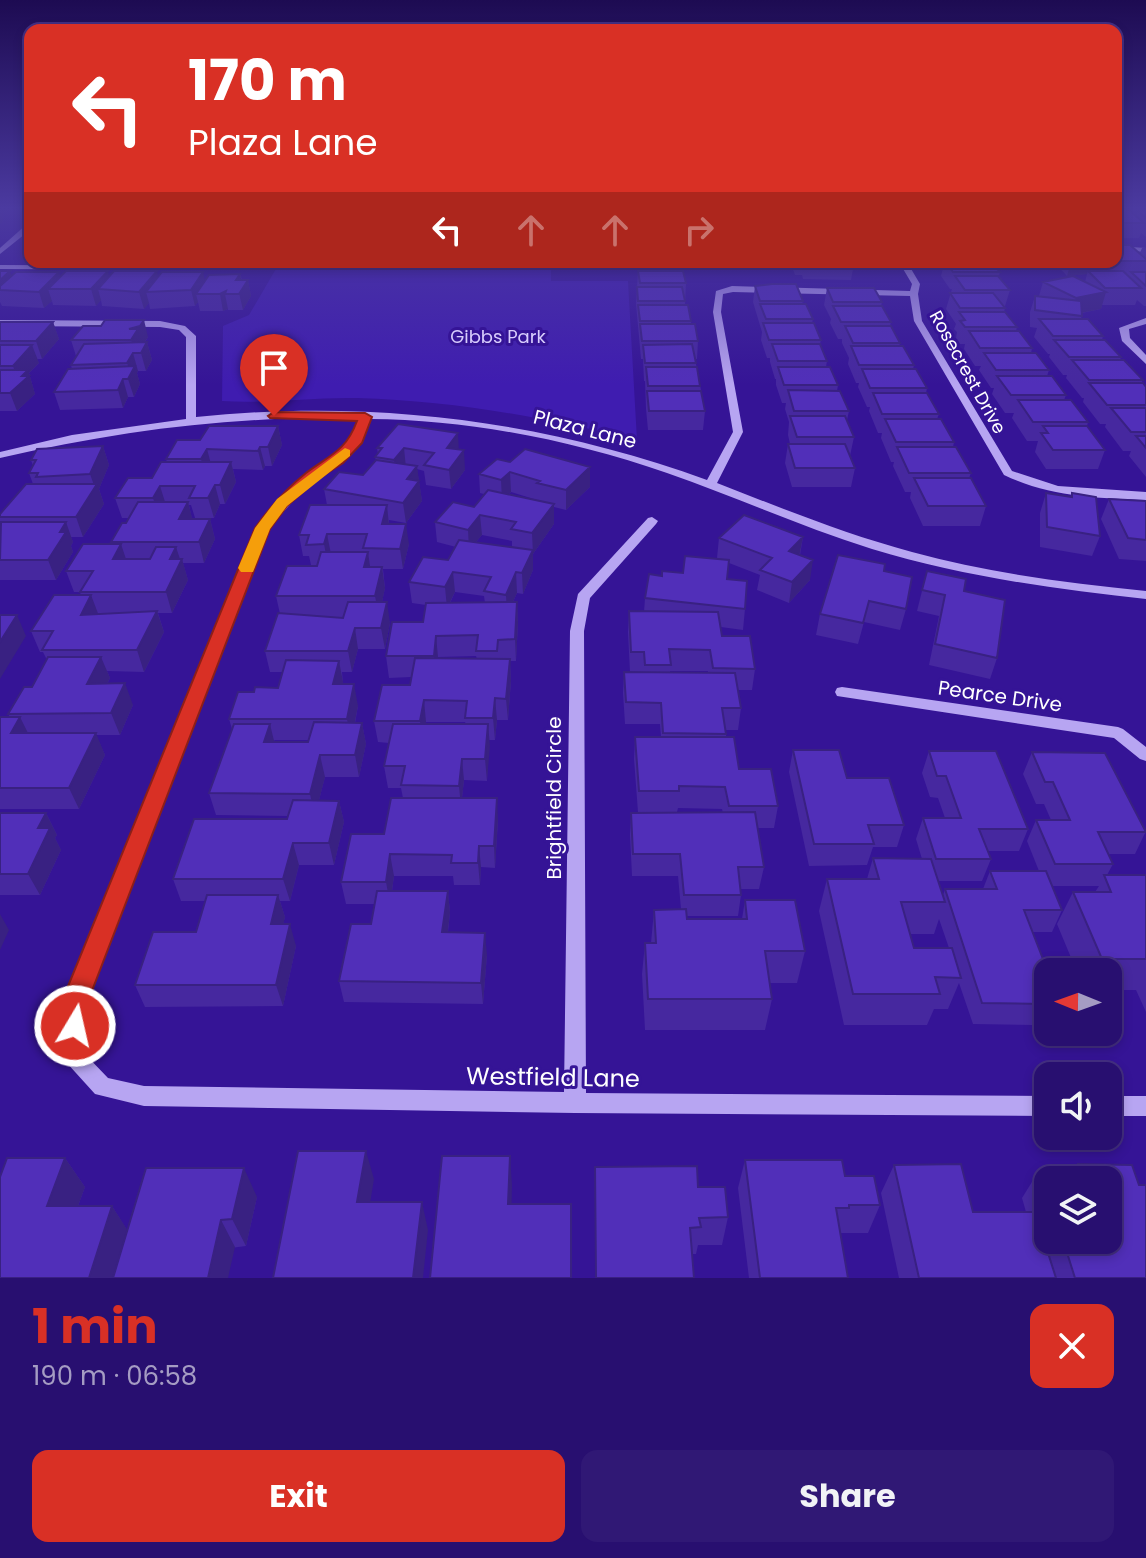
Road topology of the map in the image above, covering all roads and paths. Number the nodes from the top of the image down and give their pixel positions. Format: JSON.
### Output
{"nodes":[{"id":1,"x":0,"y":267,"type":"edge"},
{"id":2,"x":24,"y":267,"type":"edge"},
{"id":3,"x":907,"y":268,"type":"edge"},
{"id":4,"x":914,"y":294,"type":"junction"},
{"id":5,"x":1146,"y":321,"type":"edge"},
{"id":6,"x":0,"y":323,"type":"edge"},
{"id":7,"x":1146,"y":361,"type":"edge"},
{"id":8,"x":365,"y":417,"type":"junction"},
{"id":9,"x":191,"y":422,"type":"junction"},
{"id":10,"x":0,"y":455,"type":"edge"},
{"id":11,"x":711,"y":483,"type":"junction"},
{"id":12,"x":1146,"y":496,"type":"edge"},
{"id":13,"x":652,"y":521,"type":"dead end"},
{"id":14,"x":1146,"y":595,"type":"edge"},
{"id":15,"x":842,"y":692,"type":"dead end"},
{"id":16,"x":1146,"y":755,"type":"edge"},
{"id":17,"x":575,"y":1103,"type":"junction"},
{"id":18,"x":1034,"y":1106,"type":"edge"},
{"id":19,"x":1122,"y":1106,"type":"edge"},
{"id":20,"x":1146,"y":1106,"type":"edge"}],
"edges":[{"from":1,"to":2,"type":"street"},
{"from":3,"to":4,"type":"street","name":"Rosecrest Drive"},
{"from":4,"to":11,"type":"street"},
{"from":4,"to":12,"type":"street","name":"Rosecrest Drive"},
{"from":5,"to":7,"type":"street"},
{"from":6,"to":9,"type":"street"},
{"from":8,"to":9,"type":"street","name":"Plaza Lane"},
{"from":8,"to":11,"type":"street","name":"Plaza Lane"},
{"from":8,"to":17,"type":"street","name":"Westfield Lane"},
{"from":9,"to":10,"type":"street","name":"Plaza Lane"},
{"from":11,"to":14,"type":"street","name":"Plaza Lane"},
{"from":13,"to":17,"type":"street","name":"Brightfield Circle"},
{"from":15,"to":16,"type":"street","name":"Pearce Drive"},
{"from":17,"to":18,"type":"street","name":"Westfield Lane"},
{"from":19,"to":20,"type":"street"}]}
